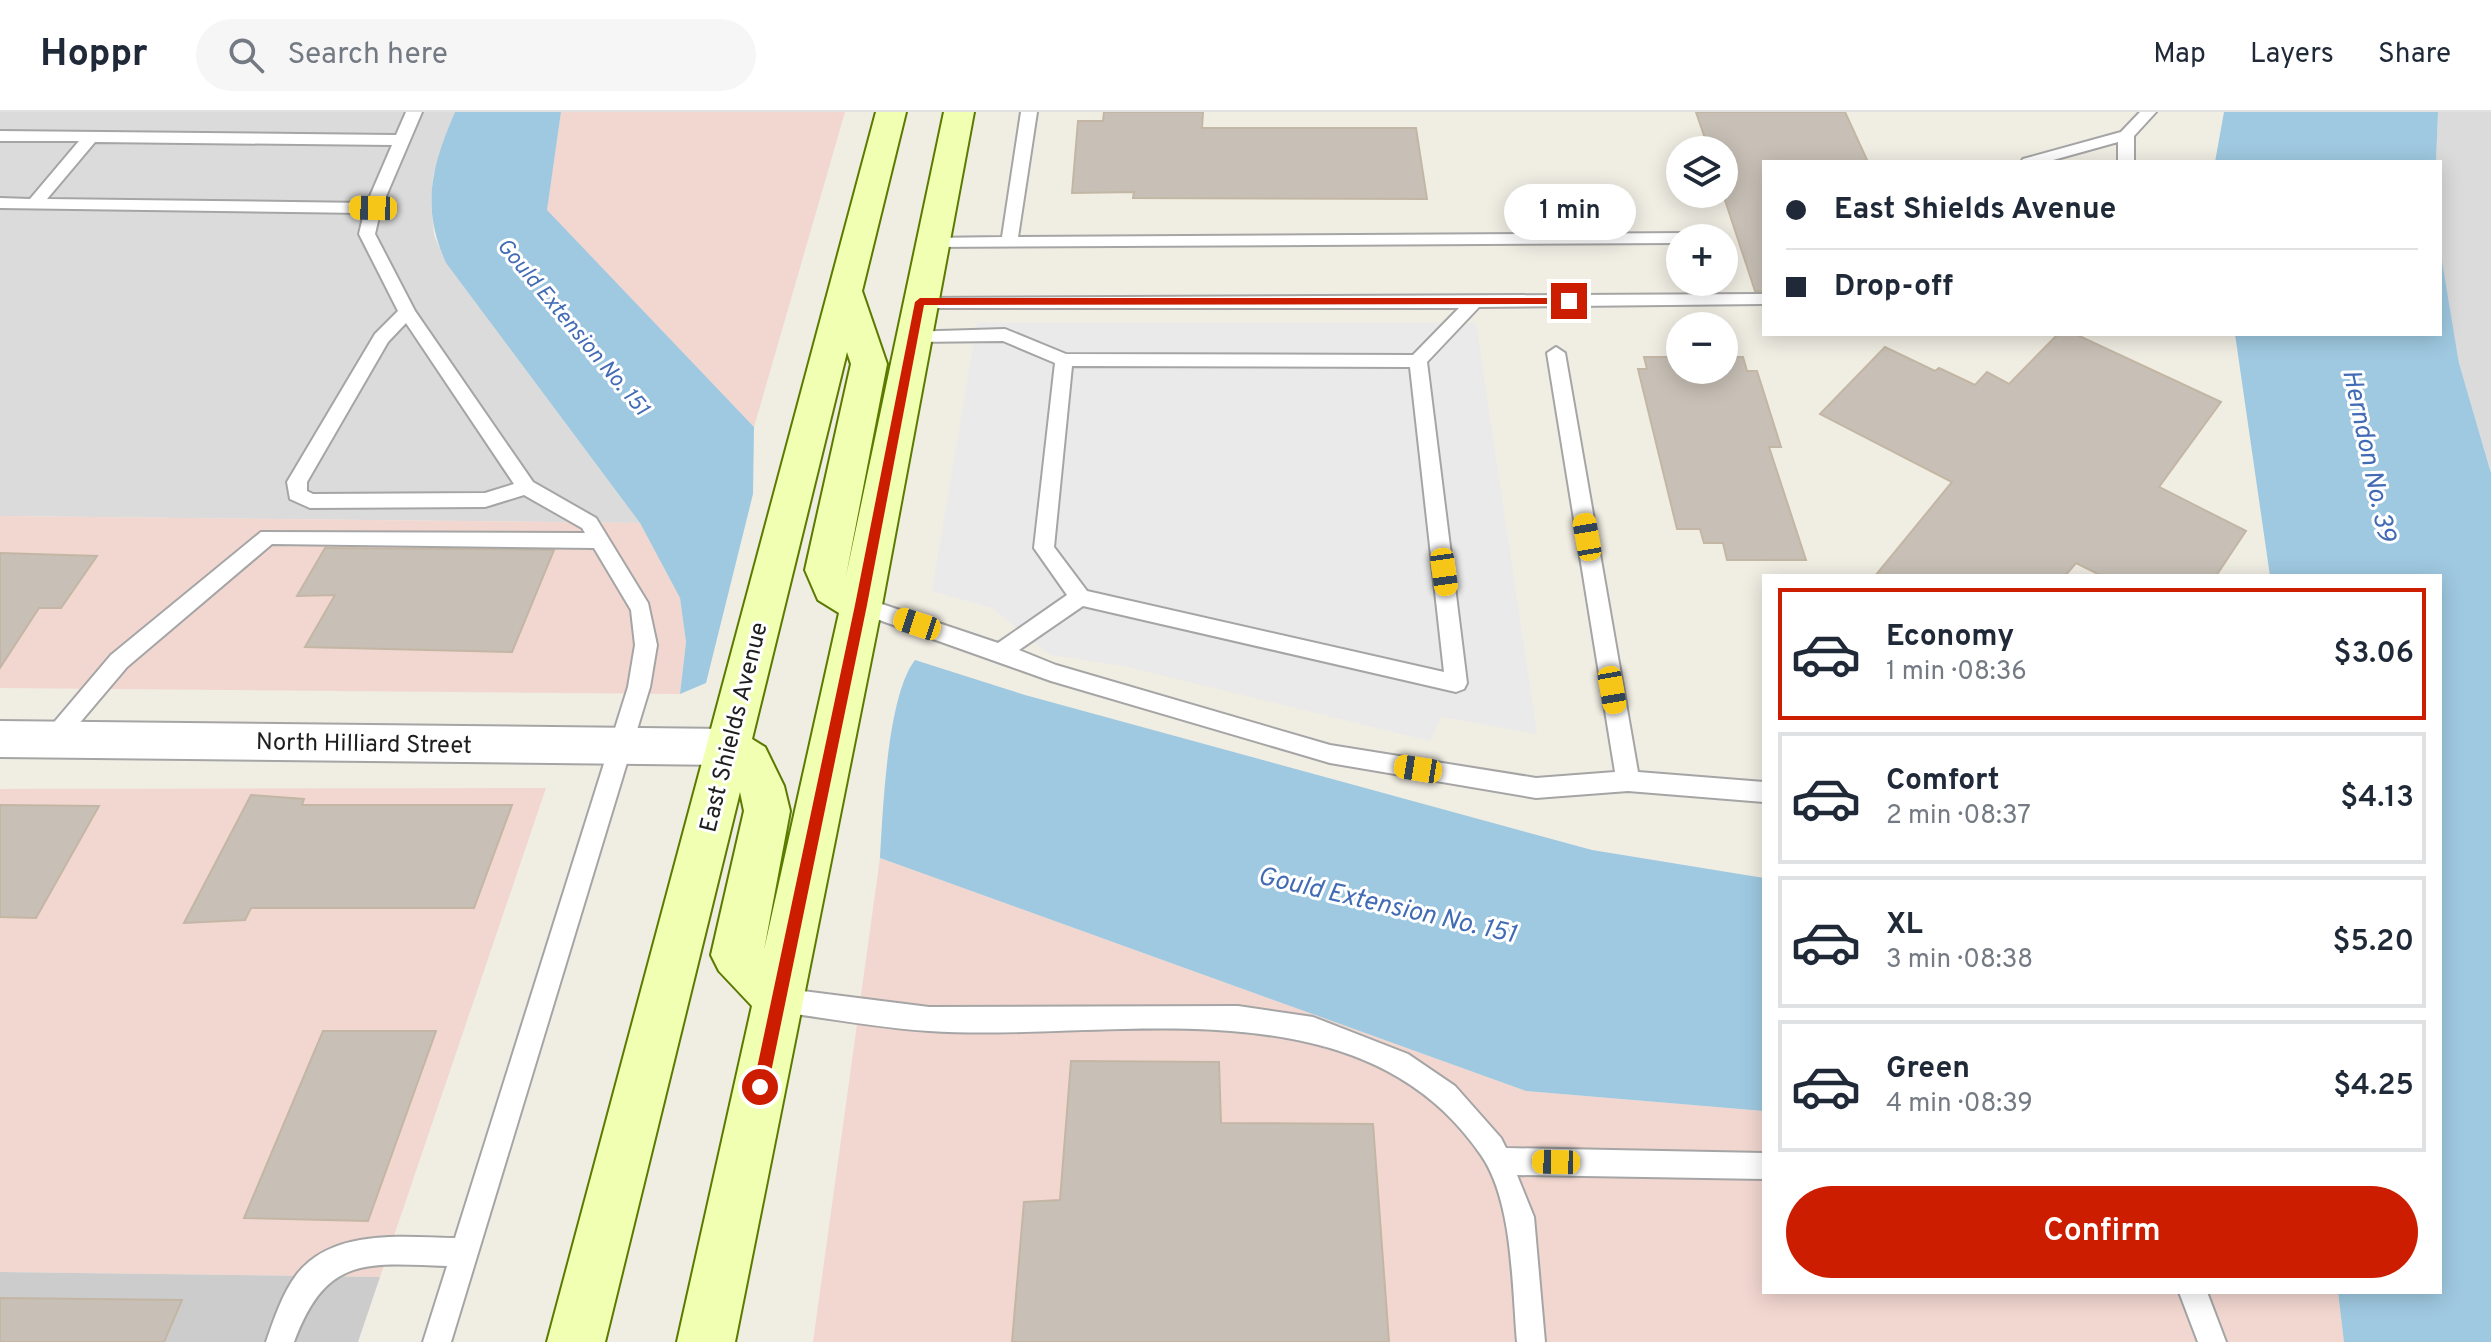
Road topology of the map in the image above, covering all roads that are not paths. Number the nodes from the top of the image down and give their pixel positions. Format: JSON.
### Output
{"nodes":[{"id":1,"x":414,"y":112,"type":"edge"},
{"id":2,"x":891,"y":112,"type":"edge"},
{"id":3,"x":959,"y":112,"type":"edge"},
{"id":4,"x":1029,"y":112,"type":"edge"},
{"id":5,"x":2148,"y":112,"type":"edge"},
{"id":6,"x":2126,"y":135,"type":"junction"},
{"id":7,"x":0,"y":136,"type":"edge"},
{"id":8,"x":91,"y":137,"type":"junction"},
{"id":9,"x":403,"y":140,"type":"junction"},
{"id":10,"x":2036,"y":160,"type":"edge"},
{"id":11,"x":2126,"y":160,"type":"edge"},
{"id":12,"x":0,"y":203,"type":"edge"},
{"id":13,"x":34,"y":204,"type":"junction"},
{"id":14,"x":373,"y":208,"type":"junction"},
{"id":15,"x":1666,"y":238,"type":"edge"},
{"id":16,"x":931,"y":243,"type":"junction"},
{"id":17,"x":1009,"y":243,"type":"junction"},
{"id":18,"x":846,"y":292,"type":"junction"},
{"id":19,"x":1666,"y":294,"type":"edge"},
{"id":20,"x":1738,"y":294,"type":"edge"},
{"id":21,"x":1762,"y":299,"type":"edge"},
{"id":22,"x":920,"y":302,"type":"junction"},
{"id":23,"x":1474,"y":302,"type":"junction"},
{"id":24,"x":407,"y":312,"type":"junction"},
{"id":25,"x":912,"y":336,"type":"junction"},
{"id":26,"x":1556,"y":353,"type":"dead end"},
{"id":27,"x":1064,"y":360,"type":"junction"},
{"id":28,"x":1418,"y":361,"type":"junction"},
{"id":29,"x":526,"y":487,"type":"junction"},
{"id":30,"x":600,"y":541,"type":"junction"},
{"id":31,"x":1080,"y":597,"type":"junction"},
{"id":32,"x":861,"y":605,"type":"junction"},
{"id":33,"x":1001,"y":652,"type":"junction"},
{"id":34,"x":0,"y":739,"type":"edge"},
{"id":35,"x":53,"y":739,"type":"junction"},
{"id":36,"x":622,"y":746,"type":"junction"},
{"id":37,"x":728,"y":747,"type":"junction"},
{"id":38,"x":1628,"y":781,"type":"junction"},
{"id":39,"x":1762,"y":792,"type":"edge"},
{"id":40,"x":779,"y":1000,"type":"junction"},
{"id":41,"x":1497,"y":1161,"type":"junction"},
{"id":42,"x":1762,"y":1166,"type":"edge"},
{"id":43,"x":465,"y":1252,"type":"junction"},
{"id":44,"x":2194,"y":1294,"type":"edge"},
{"id":45,"x":280,"y":1342,"type":"edge"},
{"id":46,"x":437,"y":1342,"type":"edge"},
{"id":47,"x":576,"y":1342,"type":"edge"},
{"id":48,"x":706,"y":1342,"type":"edge"},
{"id":49,"x":1531,"y":1342,"type":"edge"},
{"id":50,"x":2212,"y":1342,"type":"edge"}],
"edges":[{"from":1,"to":9,"type":"lane"},
{"from":2,"to":18,"type":"main road","name":"East Shields Avenue"},
{"from":3,"to":16,"type":"main road"},
{"from":4,"to":17,"type":"lane"},
{"from":5,"to":6,"type":"lane"},
{"from":6,"to":10,"type":"lane"},
{"from":6,"to":11,"type":"lane"},
{"from":7,"to":8,"type":"lane"},
{"from":8,"to":9,"type":"lane"},
{"from":8,"to":13,"type":"lane"},
{"from":9,"to":14,"type":"lane"},
{"from":12,"to":13,"type":"lane"},
{"from":13,"to":14,"type":"lane"},
{"from":14,"to":24,"type":"lane"},
{"from":15,"to":17,"type":"lane"},
{"from":16,"to":17,"type":"lane"},
{"from":16,"to":22,"type":"main road"},
{"from":18,"to":32,"type":"main road"},
{"from":18,"to":37,"type":"main road","name":"East Shields Avenue"},
{"from":19,"to":23,"type":"lane"},
{"from":20,"to":21,"type":"lane"},
{"from":22,"to":23,"type":"lane"},
{"from":22,"to":25,"type":"main road"},
{"from":23,"to":28,"type":"lane"},
{"from":24,"to":29,"type":"lane"},
{"from":24,"to":29,"type":"lane"},
{"from":25,"to":27,"type":"lane"},
{"from":25,"to":32,"type":"main road"},
{"from":26,"to":38,"type":"lane"},
{"from":27,"to":28,"type":"lane"},
{"from":27,"to":31,"type":"lane"},
{"from":28,"to":31,"type":"lane"},
{"from":29,"to":30,"type":"lane"},
{"from":30,"to":35,"type":"lane"},
{"from":30,"to":36,"type":"lane"},
{"from":31,"to":33,"type":"lane"},
{"from":32,"to":33,"type":"lane"},
{"from":32,"to":40,"type":"main road"},
{"from":33,"to":38,"type":"lane"},
{"from":34,"to":35,"type":"street","name":"North Hilliard Street"},
{"from":35,"to":36,"type":"street","name":"North Hilliard Street"},
{"from":36,"to":37,"type":"street","name":"North Hilliard Street"},
{"from":36,"to":43,"type":"lane"},
{"from":37,"to":40,"type":"main road"},
{"from":37,"to":47,"type":"main road","name":"East Shields Avenue"},
{"from":38,"to":39,"type":"lane"},
{"from":40,"to":41,"type":"lane"},
{"from":40,"to":48,"type":"main road"},
{"from":41,"to":42,"type":"lane"},
{"from":41,"to":49,"type":"lane"},
{"from":43,"to":45,"type":"lane"},
{"from":43,"to":46,"type":"lane"},
{"from":44,"to":50,"type":"lane"}]}
